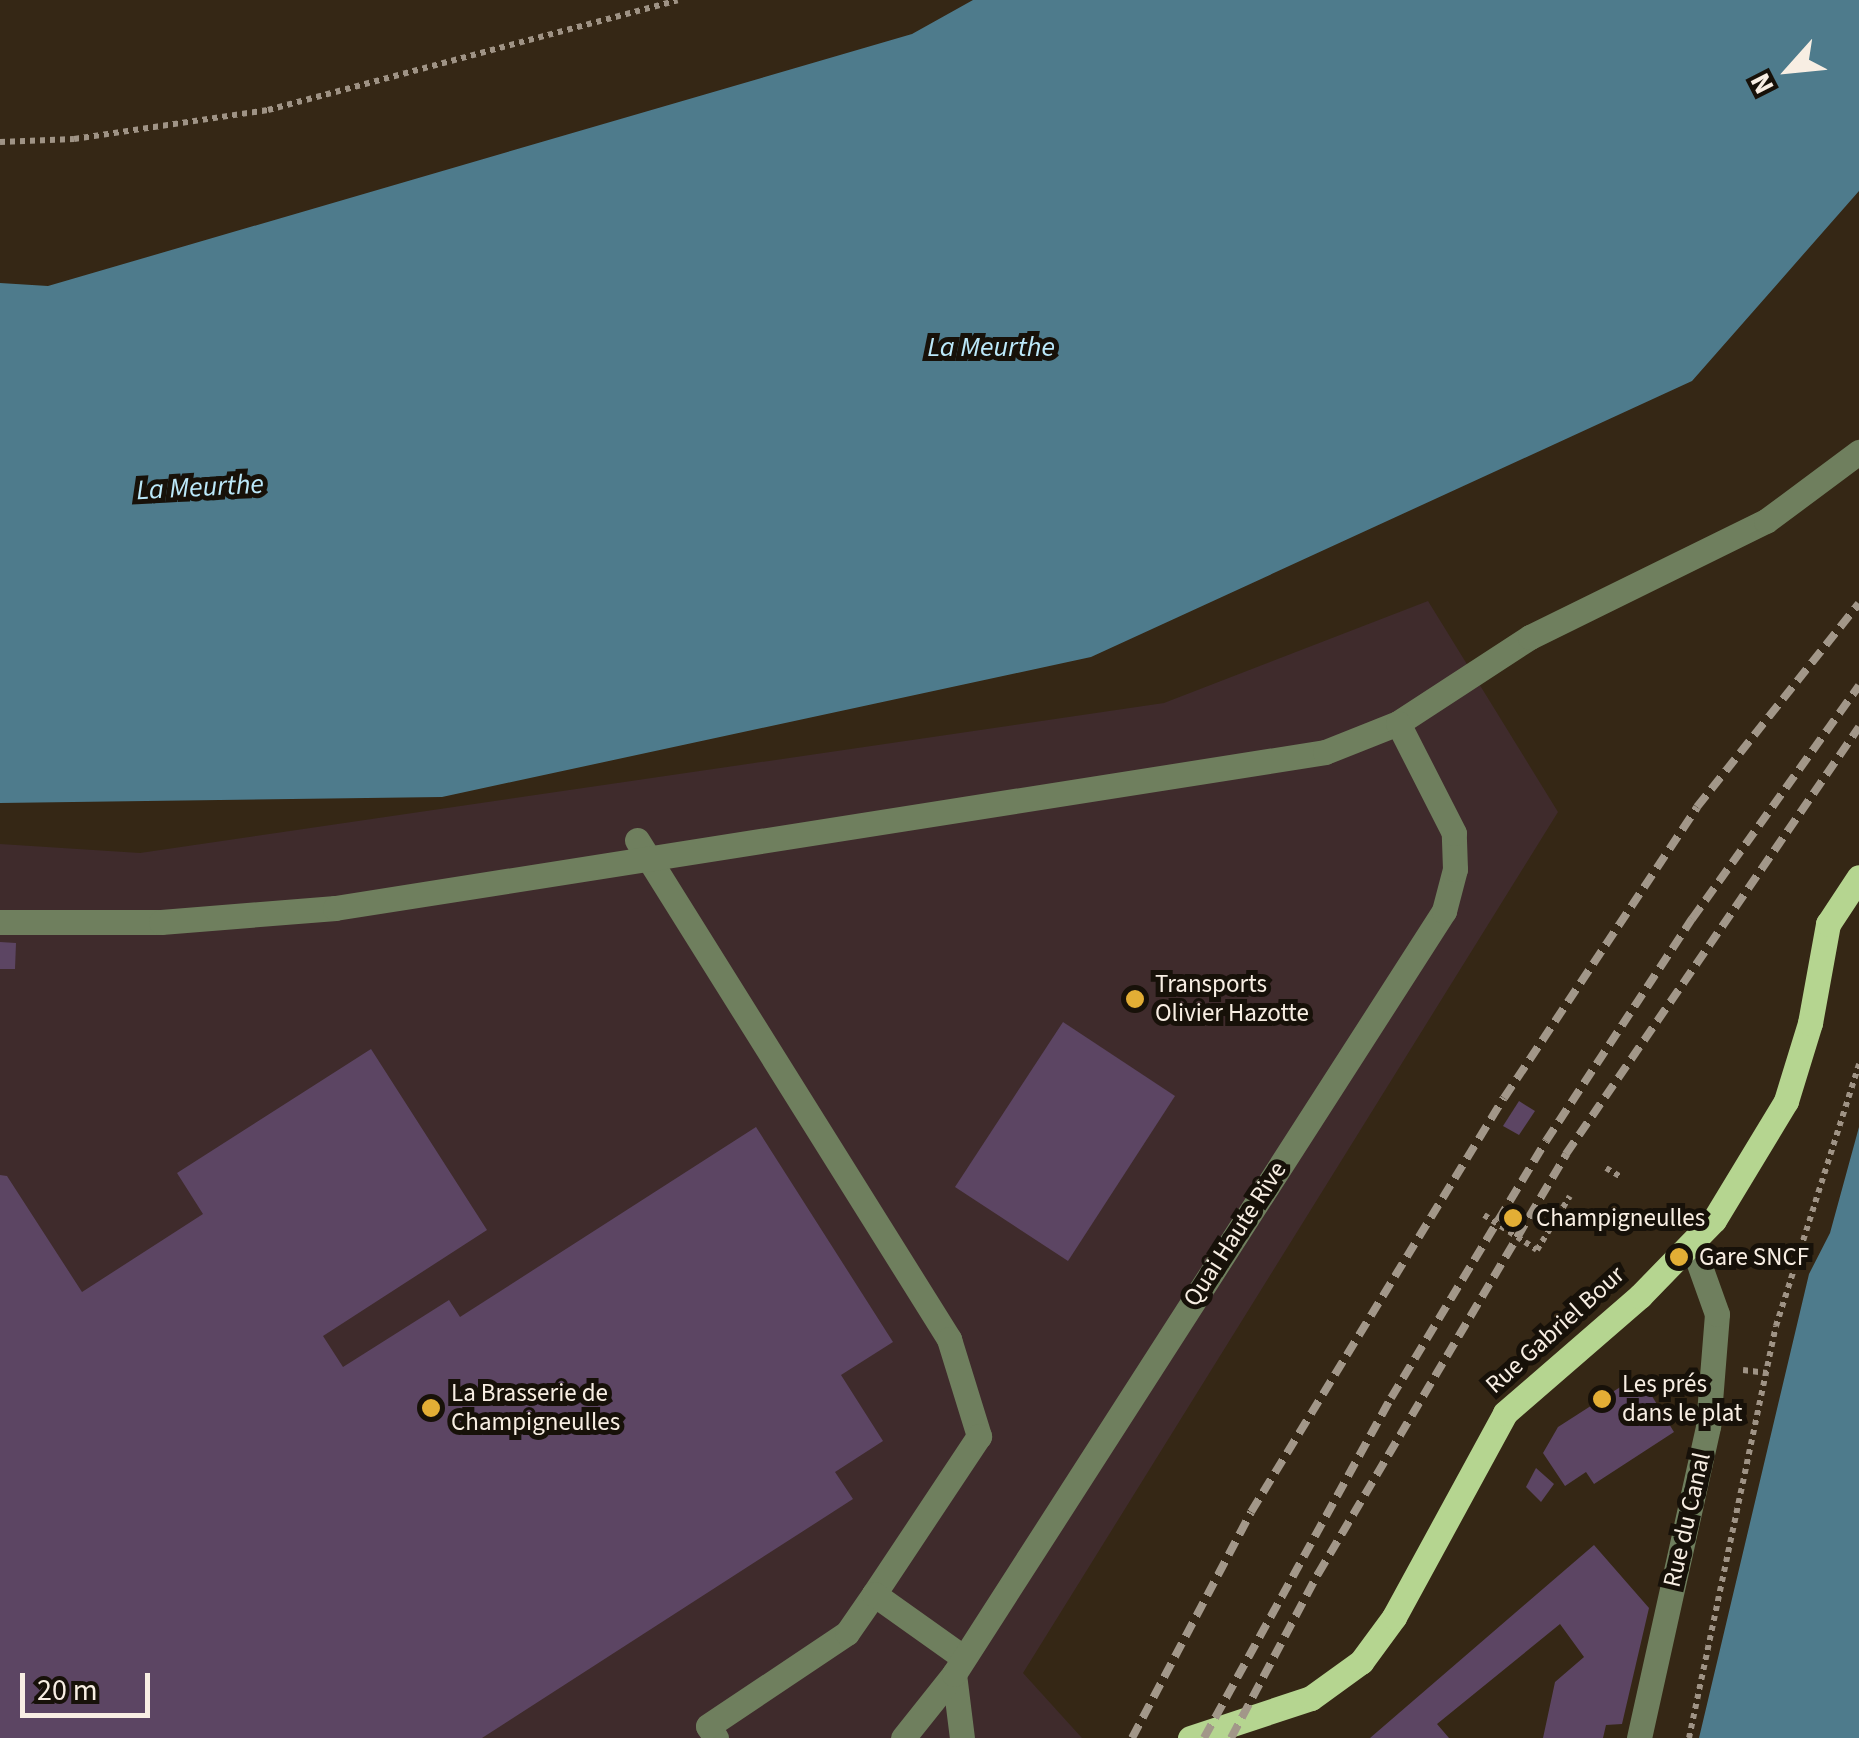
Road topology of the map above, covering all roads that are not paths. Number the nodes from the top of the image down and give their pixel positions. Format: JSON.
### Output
{"nodes":[{"id":1,"x":1859,"y":452,"type":"edge"},
{"id":2,"x":1398,"y":723,"type":"junction"},
{"id":3,"x":642,"y":848,"type":"junction"},
{"id":4,"x":1859,"y":877,"type":"edge"},
{"id":5,"x":0,"y":922,"type":"edge"},
{"id":6,"x":1692,"y":1244,"type":"junction"},
{"id":7,"x":874,"y":1594,"type":"junction"},
{"id":8,"x":959,"y":1666,"type":"junction"},
{"id":9,"x":912,"y":1733,"type":"edge"},
{"id":10,"x":716,"y":1738,"type":"edge"},
{"id":11,"x":962,"y":1738,"type":"edge"},
{"id":12,"x":1190,"y":1738,"type":"edge"},
{"id":13,"x":1640,"y":1738,"type":"edge"}],
"edges":[{"from":1,"to":2,"type":"street"},
{"from":2,"to":3,"type":"street"},
{"from":2,"to":8,"type":"street","name":"Quai Haute Rive"},
{"from":3,"to":5,"type":"street"},
{"from":3,"to":7,"type":"street"},
{"from":4,"to":6,"type":"main road","name":"Rue Gabriel Bour"},
{"from":6,"to":12,"type":"main road","name":"Rue Gabriel Bour"},
{"from":6,"to":13,"type":"street","name":"Rue du Canal"},
{"from":7,"to":8,"type":"street"},
{"from":7,"to":10,"type":"street"},
{"from":8,"to":9,"type":"street","name":"Quai Haute Rive"},
{"from":8,"to":11,"type":"street"}]}
